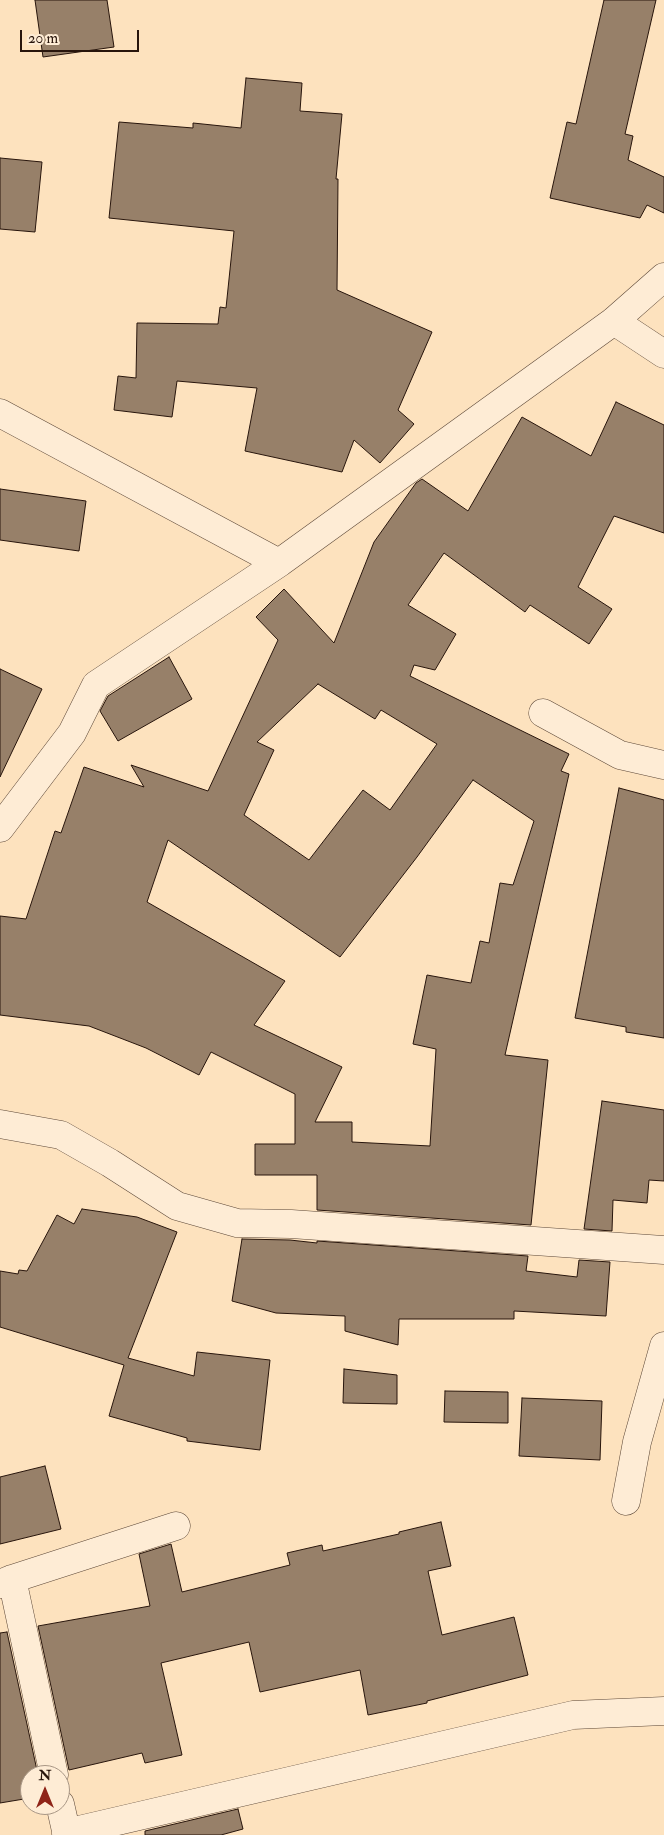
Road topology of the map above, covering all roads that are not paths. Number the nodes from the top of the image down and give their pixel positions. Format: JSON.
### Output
{"nodes":[{"id":1,"x":664,"y":277,"type":"edge"},
{"id":2,"x":614,"y":321,"type":"junction"},
{"id":3,"x":664,"y":354,"type":"edge"},
{"id":4,"x":0,"y":413,"type":"edge"},
{"id":5,"x":279,"y":563,"type":"junction"},
{"id":6,"x":543,"y":713,"type":"dead end"},
{"id":7,"x":664,"y":765,"type":"edge"},
{"id":8,"x":0,"y":828,"type":"edge"},
{"id":9,"x":0,"y":1124,"type":"edge"},
{"id":10,"x":664,"y":1250,"type":"edge"},
{"id":11,"x":664,"y":1346,"type":"edge"},
{"id":12,"x":626,"y":1501,"type":"dead end"},
{"id":13,"x":176,"y":1526,"type":"dead end"},
{"id":14,"x":6,"y":1582,"type":"edge"},
{"id":15,"x":664,"y":1711,"type":"edge"},
{"id":16,"x":52,"y":1765,"type":"edge"},
{"id":17,"x":62,"y":1815,"type":"edge"},
{"id":18,"x":66,"y":1834,"type":"edge"}],
"edges":[{"from":1,"to":2,"type":"street"},
{"from":2,"to":3,"type":"street"},
{"from":2,"to":5,"type":"street"},
{"from":4,"to":5,"type":"street"},
{"from":5,"to":8,"type":"street"},
{"from":6,"to":7,"type":"street"},
{"from":9,"to":10,"type":"street"},
{"from":11,"to":12,"type":"street"},
{"from":13,"to":14,"type":"street"},
{"from":14,"to":16,"type":"street"},
{"from":15,"to":18,"type":"street"},
{"from":17,"to":18,"type":"street"}]}
